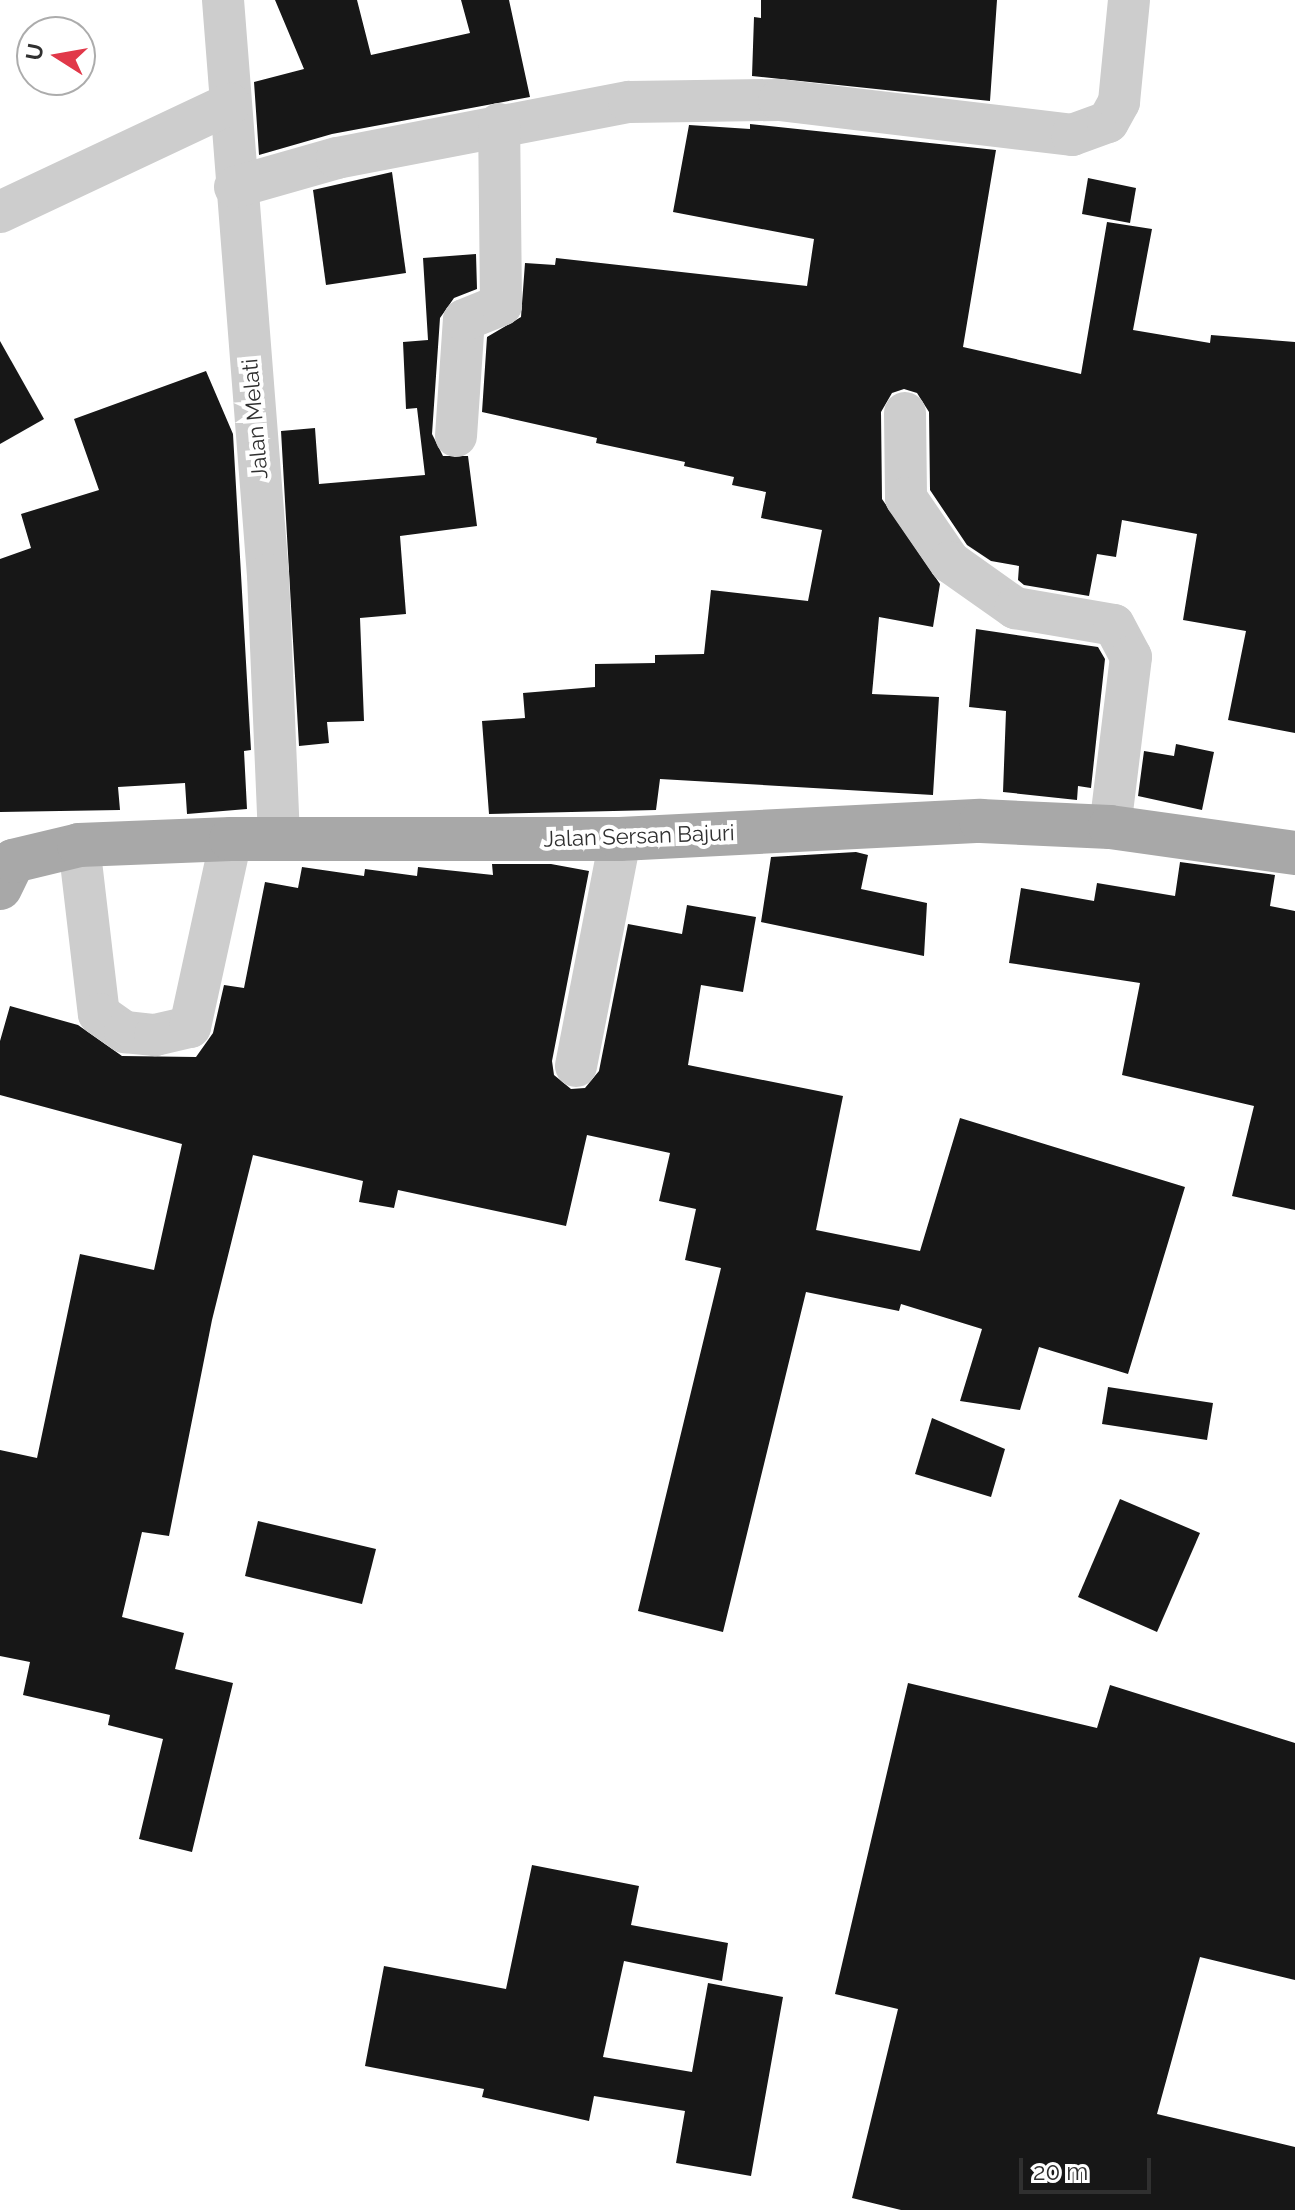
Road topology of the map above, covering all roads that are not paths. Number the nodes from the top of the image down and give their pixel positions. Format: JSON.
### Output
{"nodes":[{"id":1,"x":223,"y":0,"type":"edge"},
{"id":2,"x":1129,"y":0,"type":"edge"},
{"id":3,"x":230,"y":104,"type":"junction"},
{"id":4,"x":499,"y":124,"type":"junction"},
{"id":5,"x":235,"y":187,"type":"junction"},
{"id":6,"x":0,"y":212,"type":"edge"},
{"id":7,"x":905,"y":413,"type":"dead end"},
{"id":8,"x":456,"y":436,"type":"dead end"},
{"id":9,"x":1110,"y":827,"type":"junction"},
{"id":10,"x":231,"y":839,"type":"junction"},
{"id":11,"x":279,"y":839,"type":"junction"},
{"id":12,"x":620,"y":839,"type":"junction"},
{"id":13,"x":79,"y":845,"type":"junction"},
{"id":14,"x":1295,"y":853,"type":"edge"},
{"id":15,"x":0,"y":888,"type":"edge"},
{"id":16,"x":576,"y":1066,"type":"dead end"}],
"edges":[{"from":1,"to":3,"type":"street","name":"Jalan Melati"},
{"from":2,"to":4,"type":"street"},
{"from":3,"to":5,"type":"street","name":"Jalan Melati"},
{"from":3,"to":6,"type":"street"},
{"from":4,"to":5,"type":"street"},
{"from":4,"to":8,"type":"street"},
{"from":5,"to":11,"type":"street","name":"Jalan Melati"},
{"from":7,"to":9,"type":"street"},
{"from":9,"to":12,"type":"main road","name":"Jalan Sersan Bajuri"},
{"from":9,"to":14,"type":"main road","name":"Jalan Sersan Bajuri"},
{"from":10,"to":11,"type":"main road","name":"Jalan Sersan Bajuri"},
{"from":10,"to":13,"type":"main road","name":"Jalan Sersan Bajuri"},
{"from":10,"to":13,"type":"street"},
{"from":11,"to":12,"type":"main road","name":"Jalan Sersan Bajuri"},
{"from":12,"to":16,"type":"street"},
{"from":13,"to":15,"type":"main road","name":"Jalan Sersan Bajuri"}]}
